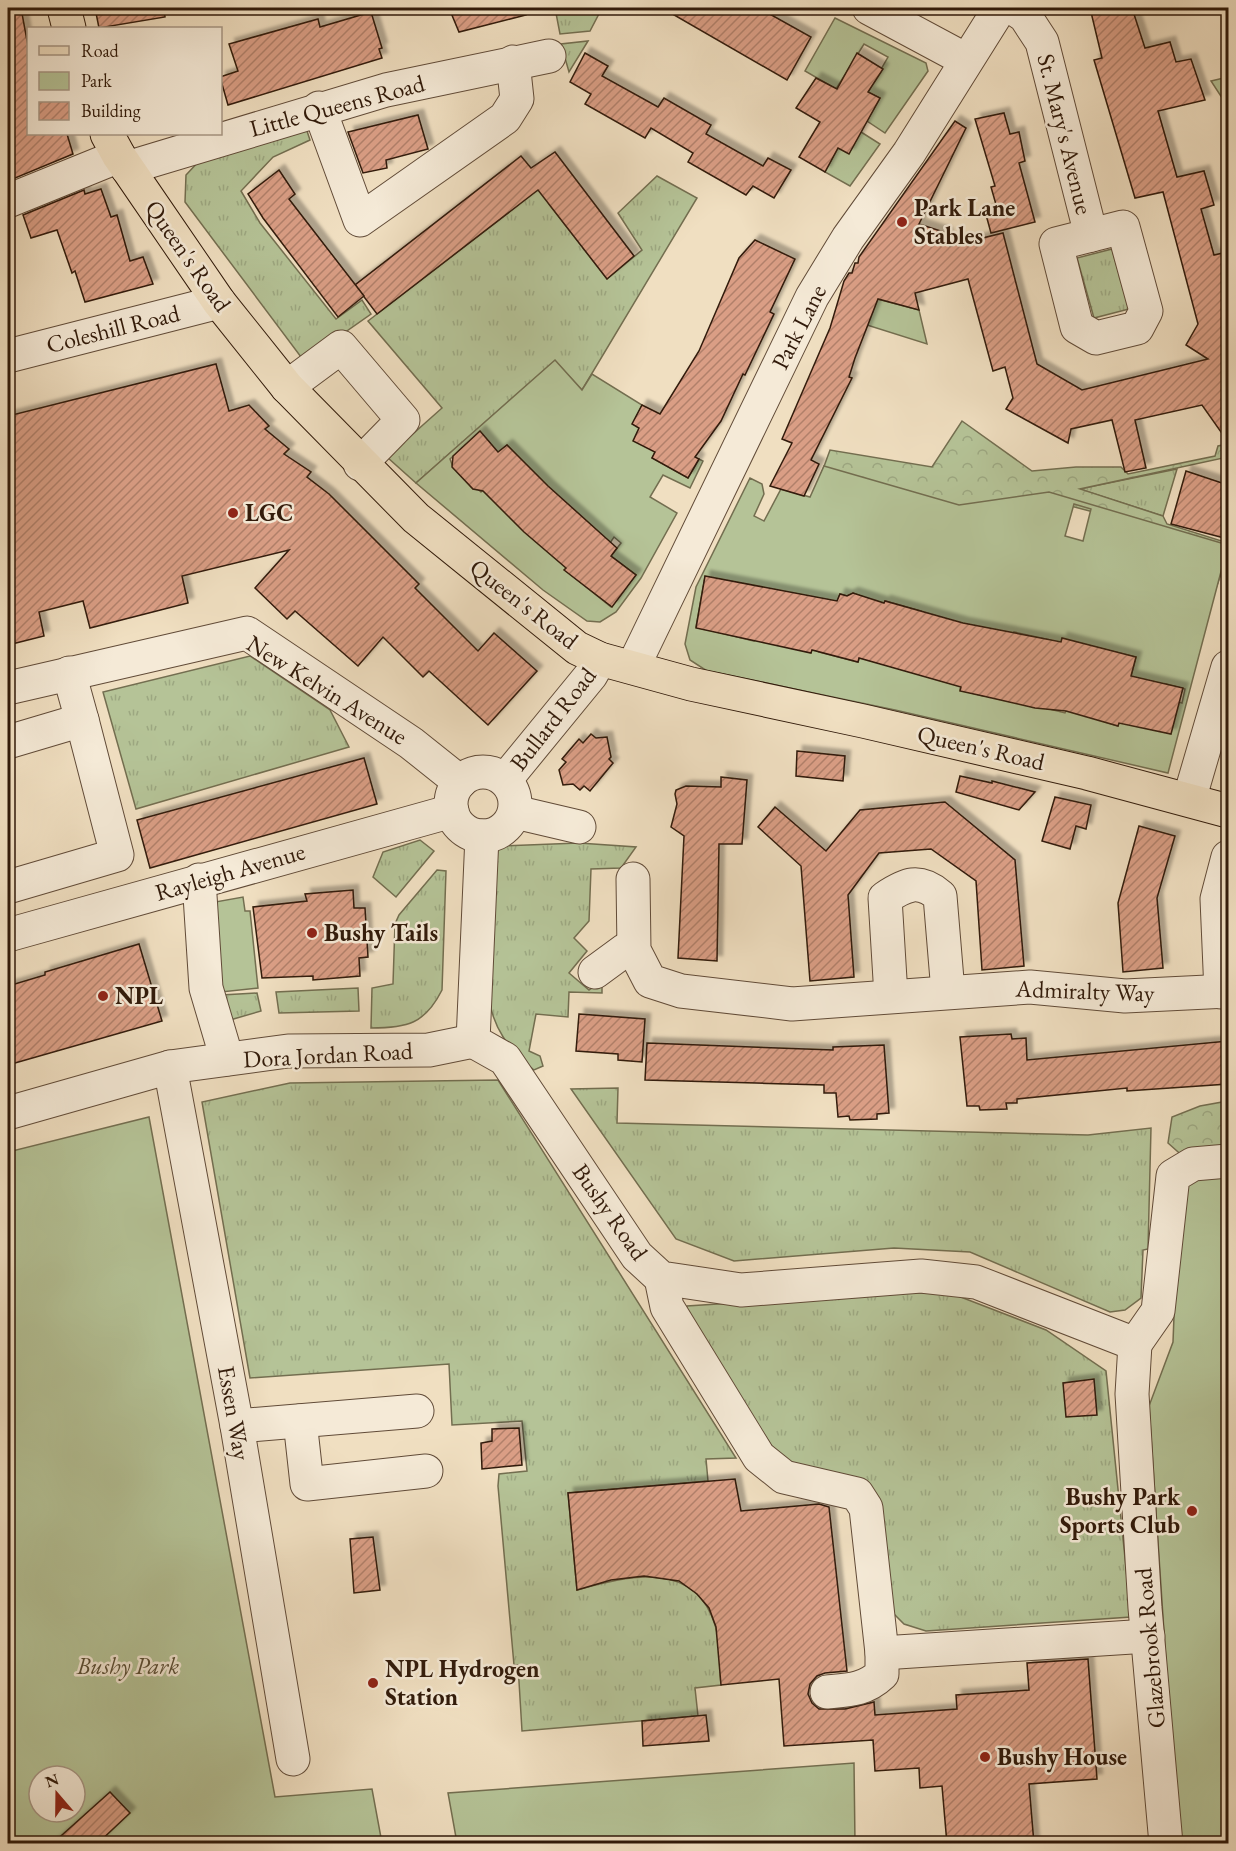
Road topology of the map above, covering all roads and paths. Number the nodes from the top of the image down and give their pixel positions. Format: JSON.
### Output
{"nodes":[{"id":1,"x":64,"y":8,"type":"edge"},
{"id":2,"x":869,"y":8,"type":"edge"},
{"id":3,"x":1000,"y":8,"type":"edge"},
{"id":4,"x":1013,"y":8,"type":"edge"},
{"id":5,"x":69,"y":27,"type":"edge"},
{"id":6,"x":549,"y":56,"type":"dead end"},
{"id":7,"x":966,"y":60,"type":"junction"},
{"id":8,"x":513,"y":62,"type":"junction"},
{"id":9,"x":319,"y":108,"type":"junction"},
{"id":10,"x":222,"y":129,"type":"edge"},
{"id":11,"x":196,"y":135,"type":"edge"},
{"id":12,"x":118,"y":152,"type":"edge"},
{"id":13,"x":8,"y":201,"type":"edge"},
{"id":14,"x":1091,"y":235,"type":"dead end"},
{"id":15,"x":219,"y":302,"type":"junction"},
{"id":16,"x":8,"y":356,"type":"edge"},
{"id":17,"x":287,"y":387,"type":"junction"},
{"id":18,"x":360,"y":464,"type":"junction"},
{"id":19,"x":600,"y":658,"type":"junction"},
{"id":20,"x":633,"y":667,"type":"junction"},
{"id":21,"x":1228,"y":667,"type":"edge"},
{"id":22,"x":69,"y":673,"type":"junction"},
{"id":23,"x":8,"y":688,"type":"edge"},
{"id":24,"x":82,"y":720,"type":"junction"},
{"id":25,"x":8,"y":742,"type":"edge"},
{"id":26,"x":505,"y":780,"type":"junction"},
{"id":27,"x":456,"y":797,"type":"junction"},
{"id":28,"x":1189,"y":800,"type":"junction"},
{"id":29,"x":515,"y":812,"type":"junction"},
{"id":30,"x":1228,"y":812,"type":"edge"},
{"id":31,"x":579,"y":827,"type":"dead end"},
{"id":32,"x":482,"y":837,"type":"junction"},
{"id":33,"x":1228,"y":857,"type":"edge"},
{"id":34,"x":633,"y":879,"type":"dead end"},
{"id":35,"x":199,"y":880,"type":"junction"},
{"id":36,"x":8,"y":887,"type":"edge"},
{"id":37,"x":8,"y":935,"type":"edge"},
{"id":38,"x":634,"y":937,"type":"junction"},
{"id":39,"x":595,"y":972,"type":"dead end"},
{"id":40,"x":1225,"y":991,"type":"edge"},
{"id":41,"x":948,"y":992,"type":"junction"},
{"id":42,"x":891,"y":996,"type":"junction"},
{"id":43,"x":473,"y":1041,"type":"junction"},
{"id":44,"x":227,"y":1059,"type":"junction"},
{"id":45,"x":170,"y":1067,"type":"junction"},
{"id":46,"x":8,"y":1113,"type":"edge"},
{"id":47,"x":1228,"y":1161,"type":"edge"},
{"id":48,"x":661,"y":1278,"type":"junction"},
{"id":49,"x":1135,"y":1344,"type":"junction"},
{"id":50,"x":417,"y":1411,"type":"dead end"},
{"id":51,"x":300,"y":1421,"type":"junction"},
{"id":52,"x":237,"y":1426,"type":"junction"},
{"id":53,"x":426,"y":1471,"type":"dead end"},
{"id":54,"x":1148,"y":1636,"type":"junction"},
{"id":55,"x":882,"y":1653,"type":"junction"},
{"id":56,"x":827,"y":1692,"type":"dead end"},
{"id":57,"x":293,"y":1759,"type":"dead end"},
{"id":58,"x":1166,"y":1844,"type":"edge"}],
"edges":[{"from":1,"to":5,"type":"main road"},
{"from":2,"to":7,"type":"street"},
{"from":3,"to":7,"type":"street","name":"Park Lane"},
{"from":4,"to":14,"type":"street","name":"St. Mary's Avenue"},
{"from":6,"to":8,"type":"street","name":"Little Queens Road"},
{"from":7,"to":20,"type":"street","name":"Park Lane"},
{"from":8,"to":9,"type":"street","name":"Little Queens Road"},
{"from":8,"to":9,"type":"street"},
{"from":9,"to":10,"type":"street","name":"Little Queens Road"},
{"from":11,"to":12,"type":"street","name":"Little Queens Road"},
{"from":12,"to":13,"type":"street","name":"Little Queens Road"},
{"from":12,"to":15,"type":"main road","name":"Queen's Road"},
{"from":15,"to":16,"type":"street","name":"Coleshill Road"},
{"from":15,"to":17,"type":"main road","name":"Queen's Road"},
{"from":17,"to":18,"type":"main road","name":"Queen's Road"},
{"from":17,"to":18,"type":"street"},
{"from":18,"to":19,"type":"main road","name":"Queen's Road"},
{"from":19,"to":20,"type":"main road","name":"Queen's Road"},
{"from":19,"to":26,"type":"street","name":"Bullard Road"},
{"from":20,"to":28,"type":"main road","name":"Queen's Road"},
{"from":21,"to":28,"type":"street"},
{"from":22,"to":23,"type":"street","name":"New Kelvin Avenue"},
{"from":22,"to":24,"type":"street"},
{"from":22,"to":27,"type":"street","name":"New Kelvin Avenue"},
{"from":24,"to":25,"type":"street"},
{"from":24,"to":36,"type":"street"},
{"from":26,"to":27,"type":"street"},
{"from":26,"to":29,"type":"street"},
{"from":27,"to":32,"type":"street"},
{"from":27,"to":35,"type":"street","name":"Rayleigh Avenue"},
{"from":28,"to":30,"type":"main road","name":"Queen's Road"},
{"from":29,"to":31,"type":"street"},
{"from":29,"to":32,"type":"street"},
{"from":32,"to":43,"type":"street"},
{"from":33,"to":40,"type":"street","name":"Admiralty Way"},
{"from":34,"to":38,"type":"street"},
{"from":35,"to":37,"type":"street","name":"Rayleigh Avenue"},
{"from":35,"to":44,"type":"street"},
{"from":38,"to":39,"type":"street"},
{"from":38,"to":42,"type":"street","name":"Admiralty Way"},
{"from":40,"to":41,"type":"street","name":"Admiralty Way"},
{"from":41,"to":42,"type":"street","name":"Admiralty Way"},
{"from":41,"to":42,"type":"street"},
{"from":43,"to":44,"type":"street","name":"Dora Jordan Road"},
{"from":43,"to":48,"type":"street","name":"Bushy Road"},
{"from":44,"to":45,"type":"street","name":"Dora Jordan Road"},
{"from":45,"to":46,"type":"street","name":"Dora Jordan Road"},
{"from":45,"to":52,"type":"street","name":"Essen Way"},
{"from":47,"to":49,"type":"street"},
{"from":48,"to":49,"type":"street","name":"Bushy Road"},
{"from":48,"to":55,"type":"street"},
{"from":49,"to":54,"type":"street","name":"Glazebrook Road"},
{"from":50,"to":51,"type":"street"},
{"from":51,"to":52,"type":"street"},
{"from":51,"to":53,"type":"street"},
{"from":52,"to":57,"type":"street","name":"Essen Way"},
{"from":54,"to":55,"type":"street"},
{"from":54,"to":58,"type":"street","name":"Glazebrook Road"},
{"from":55,"to":56,"type":"street"}]}
